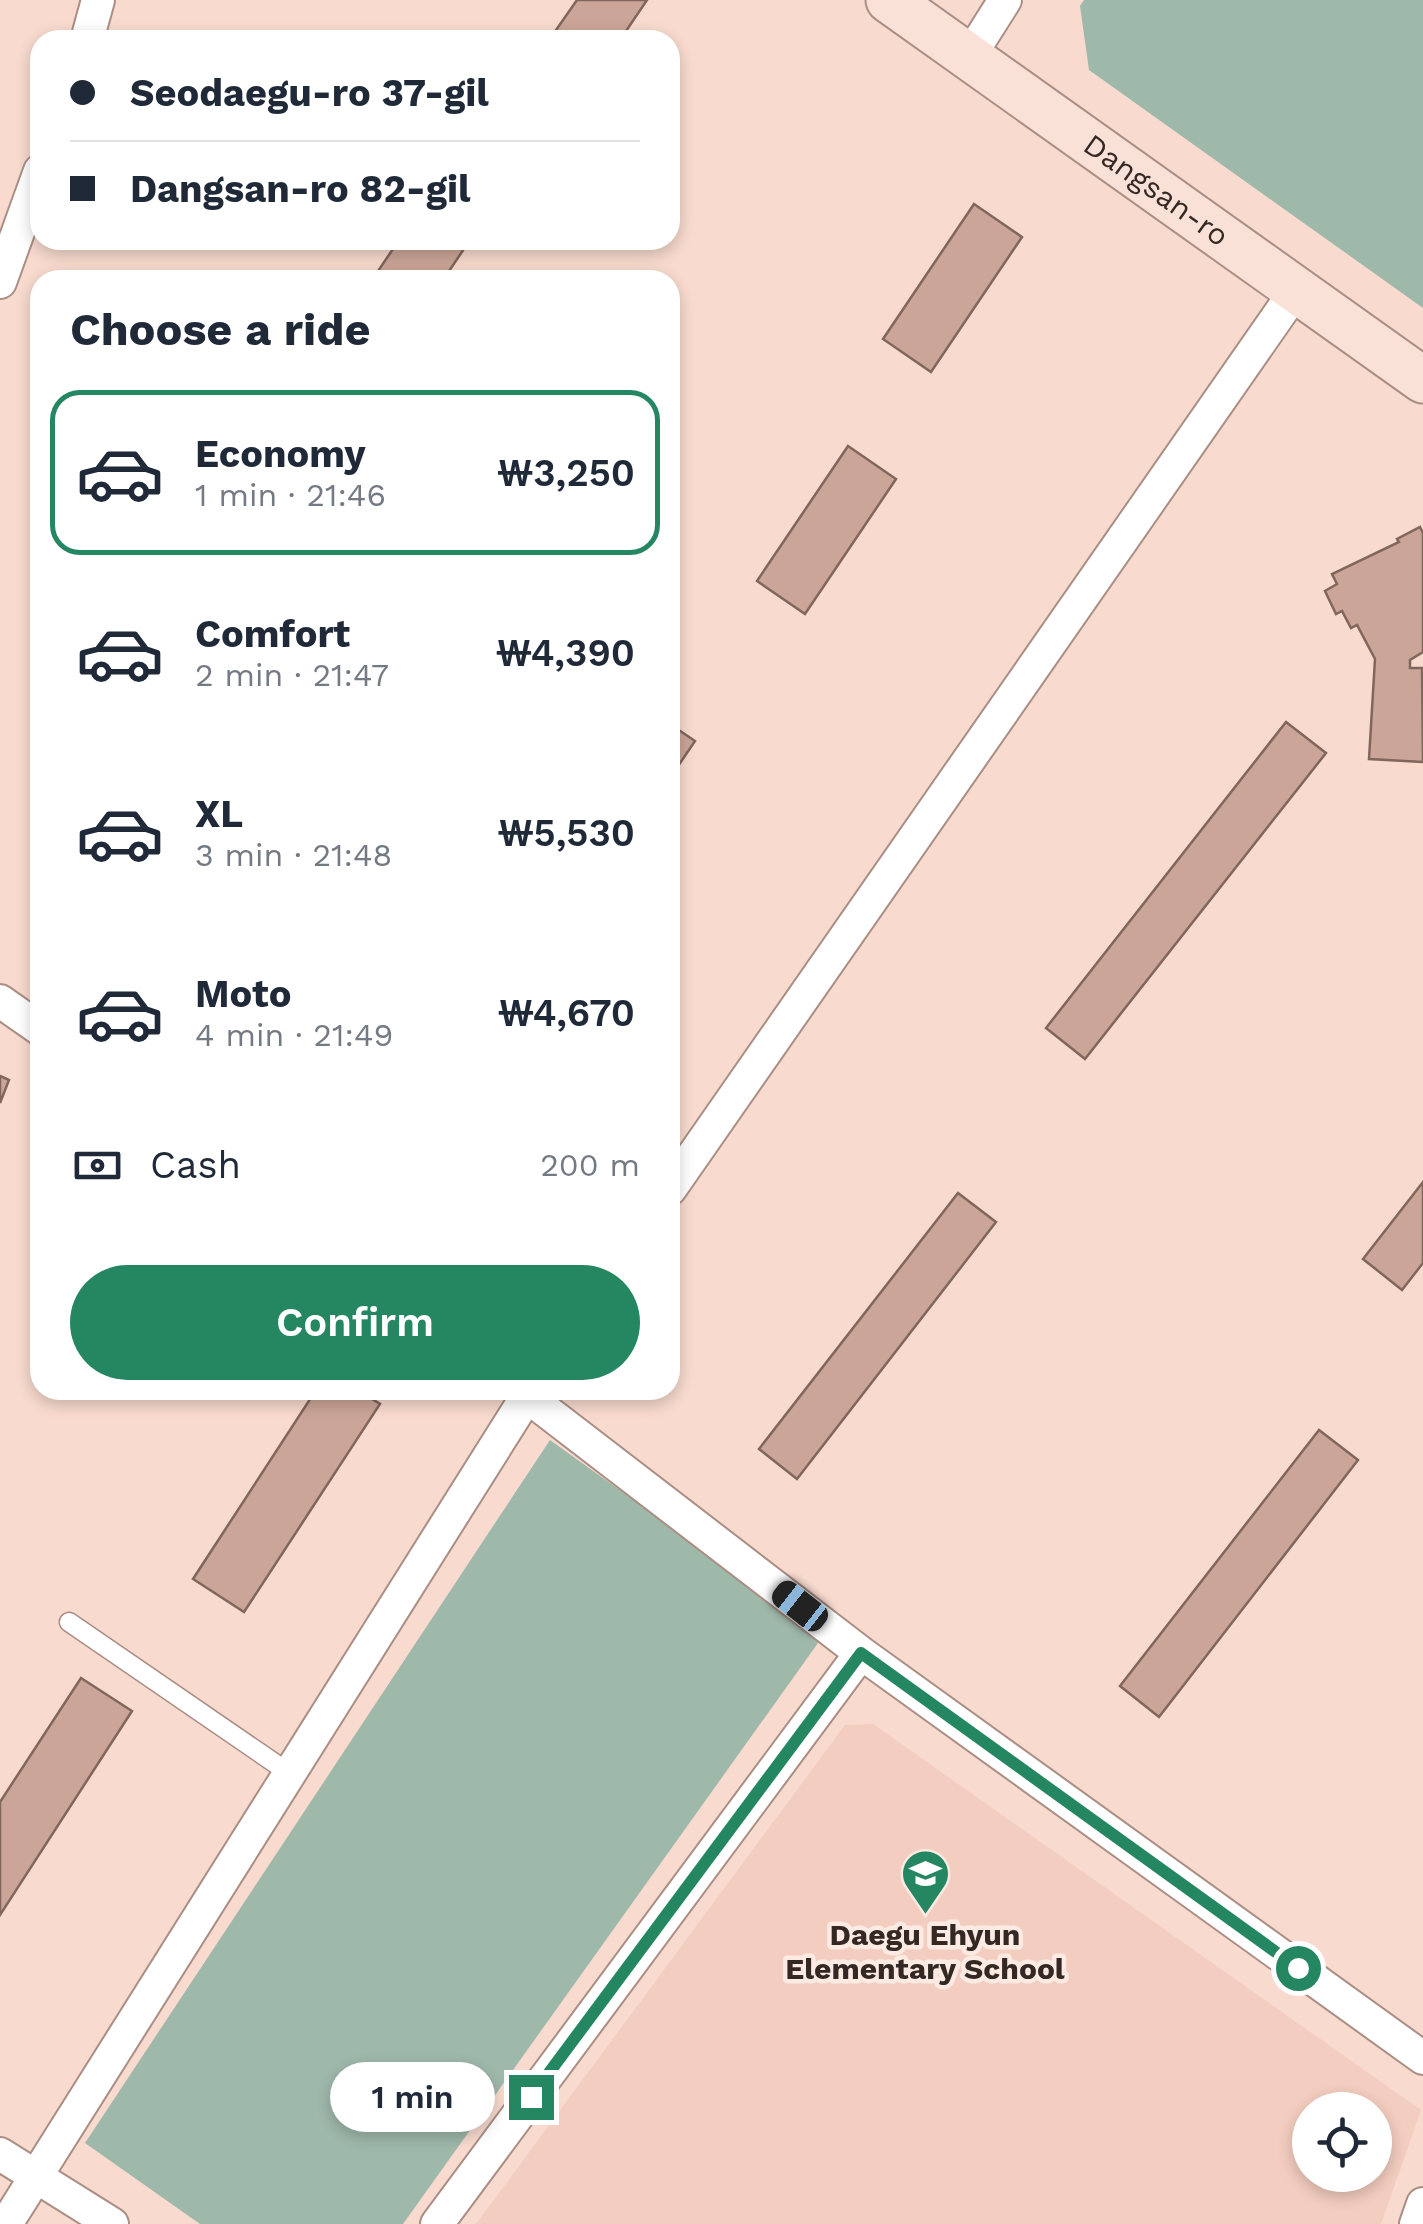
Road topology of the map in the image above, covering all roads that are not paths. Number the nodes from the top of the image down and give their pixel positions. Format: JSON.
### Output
{"nodes":[{"id":1,"x":98,"y":0,"type":"edge"},
{"id":2,"x":889,"y":0,"type":"edge"},
{"id":3,"x":1004,"y":0,"type":"edge"},
{"id":4,"x":90,"y":30,"type":"edge"},
{"id":5,"x":969,"y":57,"type":"junction"},
{"id":6,"x":30,"y":198,"type":"edge"},
{"id":7,"x":0,"y":282,"type":"edge"},
{"id":8,"x":1298,"y":288,"type":"junction"},
{"id":9,"x":1423,"y":380,"type":"edge"},
{"id":10,"x":0,"y":1001,"type":"edge"},
{"id":11,"x":30,"y":1023,"type":"edge"},
{"id":12,"x":680,"y":1175,"type":"edge"},
{"id":13,"x":520,"y":1400,"type":"edge"},
{"id":14,"x":535,"y":1400,"type":"edge"},
{"id":15,"x":69,"y":1622,"type":"dead end"},
{"id":16,"x":861,"y":1653,"type":"junction"},
{"id":17,"x":289,"y":1773,"type":"junction"},
{"id":18,"x":1423,"y":2058,"type":"edge"},
{"id":19,"x":0,"y":2154,"type":"edge"},
{"id":20,"x":36,"y":2176,"type":"junction"},
{"id":21,"x":1423,"y":2204,"type":"edge"},
{"id":22,"x":6,"y":2224,"type":"edge"},
{"id":23,"x":112,"y":2224,"type":"edge"},
{"id":24,"x":437,"y":2224,"type":"edge"},
{"id":25,"x":1416,"y":2224,"type":"edge"}],
"edges":[{"from":1,"to":4,"type":"street"},
{"from":2,"to":5,"type":"main road","name":"Dangsan-ro"},
{"from":3,"to":5,"type":"street"},
{"from":5,"to":8,"type":"main road","name":"Dangsan-ro"},
{"from":6,"to":7,"type":"street"},
{"from":8,"to":9,"type":"main road","name":"Dangsan-ro"},
{"from":8,"to":12,"type":"street"},
{"from":10,"to":11,"type":"street"},
{"from":13,"to":17,"type":"street"},
{"from":14,"to":16,"type":"street"},
{"from":15,"to":17,"type":"lane"},
{"from":16,"to":18,"type":"street"},
{"from":16,"to":24,"type":"street"},
{"from":17,"to":20,"type":"street"},
{"from":19,"to":20,"type":"street"},
{"from":20,"to":22,"type":"street"},
{"from":20,"to":23,"type":"street"},
{"from":21,"to":25,"type":"street"}]}
